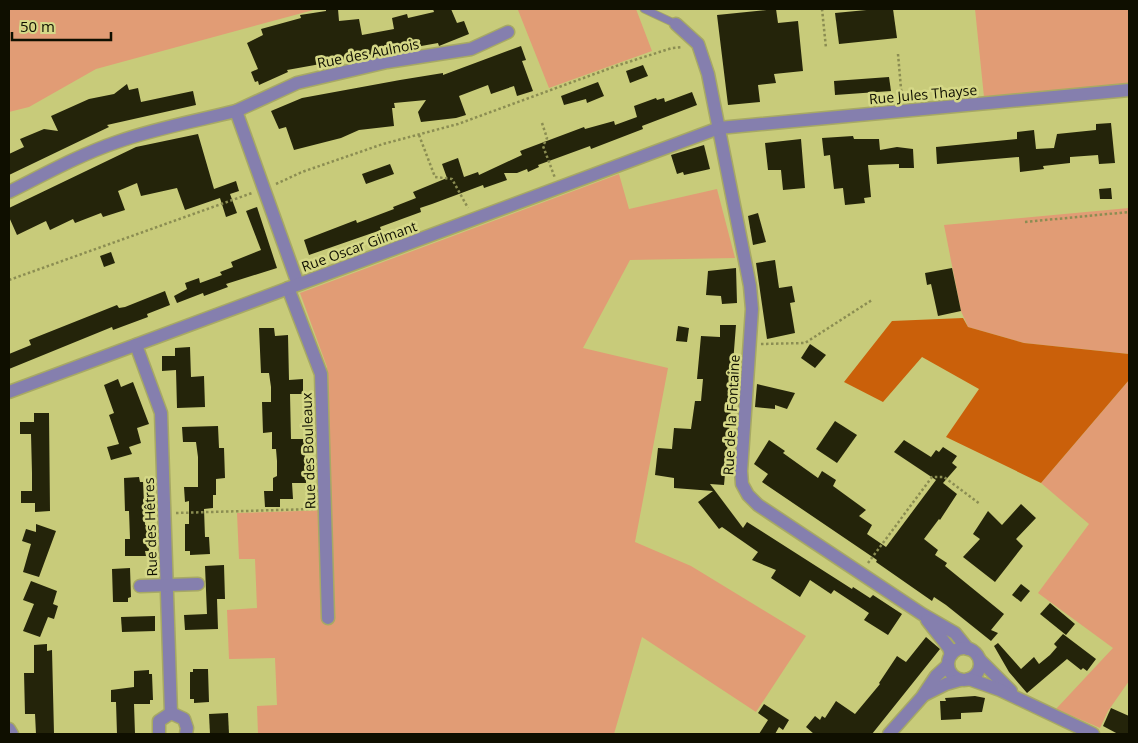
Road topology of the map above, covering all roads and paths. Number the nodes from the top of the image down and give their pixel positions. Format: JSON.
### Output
{"nodes":[{"id":1,"x":644,"y":9,"type":"edge"},
{"id":2,"x":822,"y":9,"type":"edge"},
{"id":3,"x":676,"y":24,"type":"joint"},
{"id":4,"x":508,"y":32,"type":"dead end"},
{"id":5,"x":826,"y":48,"type":"dead end"},
{"id":6,"x":702,"y":54,"type":"junction"},
{"id":7,"x":898,"y":54,"type":"dead end"},
{"id":8,"x":1129,"y":90,"type":"edge"},
{"id":9,"x":236,"y":111,"type":"junction"},
{"id":10,"x":902,"y":111,"type":"junction"},
{"id":11,"x":542,"y":123,"type":"dead end"},
{"id":12,"x":719,"y":128,"type":"junction"},
{"id":13,"x":419,"y":135,"type":"junction"},
{"id":14,"x":558,"y":187,"type":"junction"},
{"id":15,"x":264,"y":190,"type":"junction"},
{"id":16,"x":9,"y":192,"type":"edge"},
{"id":17,"x":1129,"y":212,"type":"edge"},
{"id":18,"x":473,"y":219,"type":"junction"},
{"id":19,"x":1025,"y":222,"type":"dead end"},
{"id":20,"x":9,"y":280,"type":"edge"},
{"id":21,"x":293,"y":286,"type":"junction"},
{"id":22,"x":872,"y":300,"type":"dead end"},
{"id":23,"x":750,"y":344,"type":"junction"},
{"id":24,"x":136,"y":345,"type":"junction"},
{"id":25,"x":9,"y":392,"type":"edge"},
{"id":26,"x":980,"y":504,"type":"dead end"},
{"id":27,"x":324,"y":509,"type":"junction"},
{"id":28,"x":164,"y":514,"type":"junction"},
{"id":29,"x":861,"y":572,"type":"junction"},
{"id":30,"x":198,"y":584,"type":"dead end"},
{"id":31,"x":168,"y":585,"type":"junction"},
{"id":32,"x":140,"y":586,"type":"dead end"},
{"id":33,"x":922,"y":614,"type":"junction"},
{"id":34,"x":328,"y":618,"type":"dead end"},
{"id":35,"x":968,"y":649,"type":"junction"},
{"id":36,"x":949,"y":660,"type":"junction"},
{"id":37,"x":980,"y":660,"type":"junction"},
{"id":38,"x":965,"y":680,"type":"junction"},
{"id":39,"x":922,"y":697,"type":"junction"},
{"id":40,"x":1023,"y":701,"type":"junction"},
{"id":41,"x":171,"y":713,"type":"junction"},
{"id":42,"x":9,"y":729,"type":"edge"},
{"id":43,"x":12,"y":734,"type":"edge"},
{"id":44,"x":159,"y":734,"type":"edge"},
{"id":45,"x":186,"y":734,"type":"edge"},
{"id":46,"x":888,"y":734,"type":"edge"},
{"id":47,"x":1093,"y":734,"type":"edge"}],
"edges":[{"from":1,"to":3,"type":"lane"},
{"from":2,"to":5,"type":"path"},
{"from":3,"to":6,"type":"street","name":"Rue de la Fontaine"},
{"from":4,"to":9,"type":"street","name":"Rue des Aulnois"},
{"from":6,"to":12,"type":"street","name":"Rue de la Fontaine"},
{"from":6,"to":13,"type":"path"},
{"from":7,"to":10,"type":"path"},
{"from":8,"to":10,"type":"street","name":"Rue Jules Thayse"},
{"from":9,"to":15,"type":"street"},
{"from":9,"to":16,"type":"street","name":"Rue des Aulnois"},
{"from":10,"to":12,"type":"street","name":"Rue Jules Thayse"},
{"from":11,"to":14,"type":"path"},
{"from":12,"to":14,"type":"street","name":"Rue Oscar Gilmant"},
{"from":12,"to":23,"type":"street","name":"Rue de la Fontaine"},
{"from":13,"to":15,"type":"path"},
{"from":13,"to":18,"type":"path"},
{"from":14,"to":18,"type":"street","name":"Rue Oscar Gilmant"},
{"from":15,"to":20,"type":"path"},
{"from":15,"to":21,"type":"street"},
{"from":17,"to":19,"type":"path"},
{"from":18,"to":21,"type":"street","name":"Rue Oscar Gilmant"},
{"from":21,"to":24,"type":"street","name":"Rue Oscar Gilmant"},
{"from":21,"to":27,"type":"street","name":"Rue des Bouleaux"},
{"from":22,"to":23,"type":"path"},
{"from":23,"to":29,"type":"street","name":"Rue de la Fontaine"},
{"from":24,"to":25,"type":"street","name":"Rue Oscar Gilmant"},
{"from":24,"to":28,"type":"street","name":"Rue des Hêtres"},
{"from":26,"to":29,"type":"path"},
{"from":27,"to":28,"type":"path"},
{"from":27,"to":34,"type":"street","name":"Rue des Bouleaux"},
{"from":28,"to":31,"type":"street","name":"Rue des Hêtres"},
{"from":29,"to":33,"type":"street","name":"Rue de la Fontaine"},
{"from":30,"to":31,"type":"street"},
{"from":31,"to":32,"type":"street"},
{"from":31,"to":41,"type":"street","name":"Rue des Hêtres"},
{"from":33,"to":35,"type":"street","name":"Rue de la Fontaine"},
{"from":33,"to":36,"type":"street","name":"Rue de la Fontaine"},
{"from":35,"to":36,"type":"street"},
{"from":35,"to":37,"type":"street"},
{"from":36,"to":38,"type":"street"},
{"from":36,"to":39,"type":"street"},
{"from":37,"to":38,"type":"street"},
{"from":37,"to":40,"type":"street"},
{"from":38,"to":39,"type":"street"},
{"from":38,"to":40,"type":"street"},
{"from":39,"to":46,"type":"street"},
{"from":40,"to":47,"type":"street"},
{"from":41,"to":44,"type":"street"},
{"from":41,"to":45,"type":"street"},
{"from":42,"to":43,"type":"street"}]}
